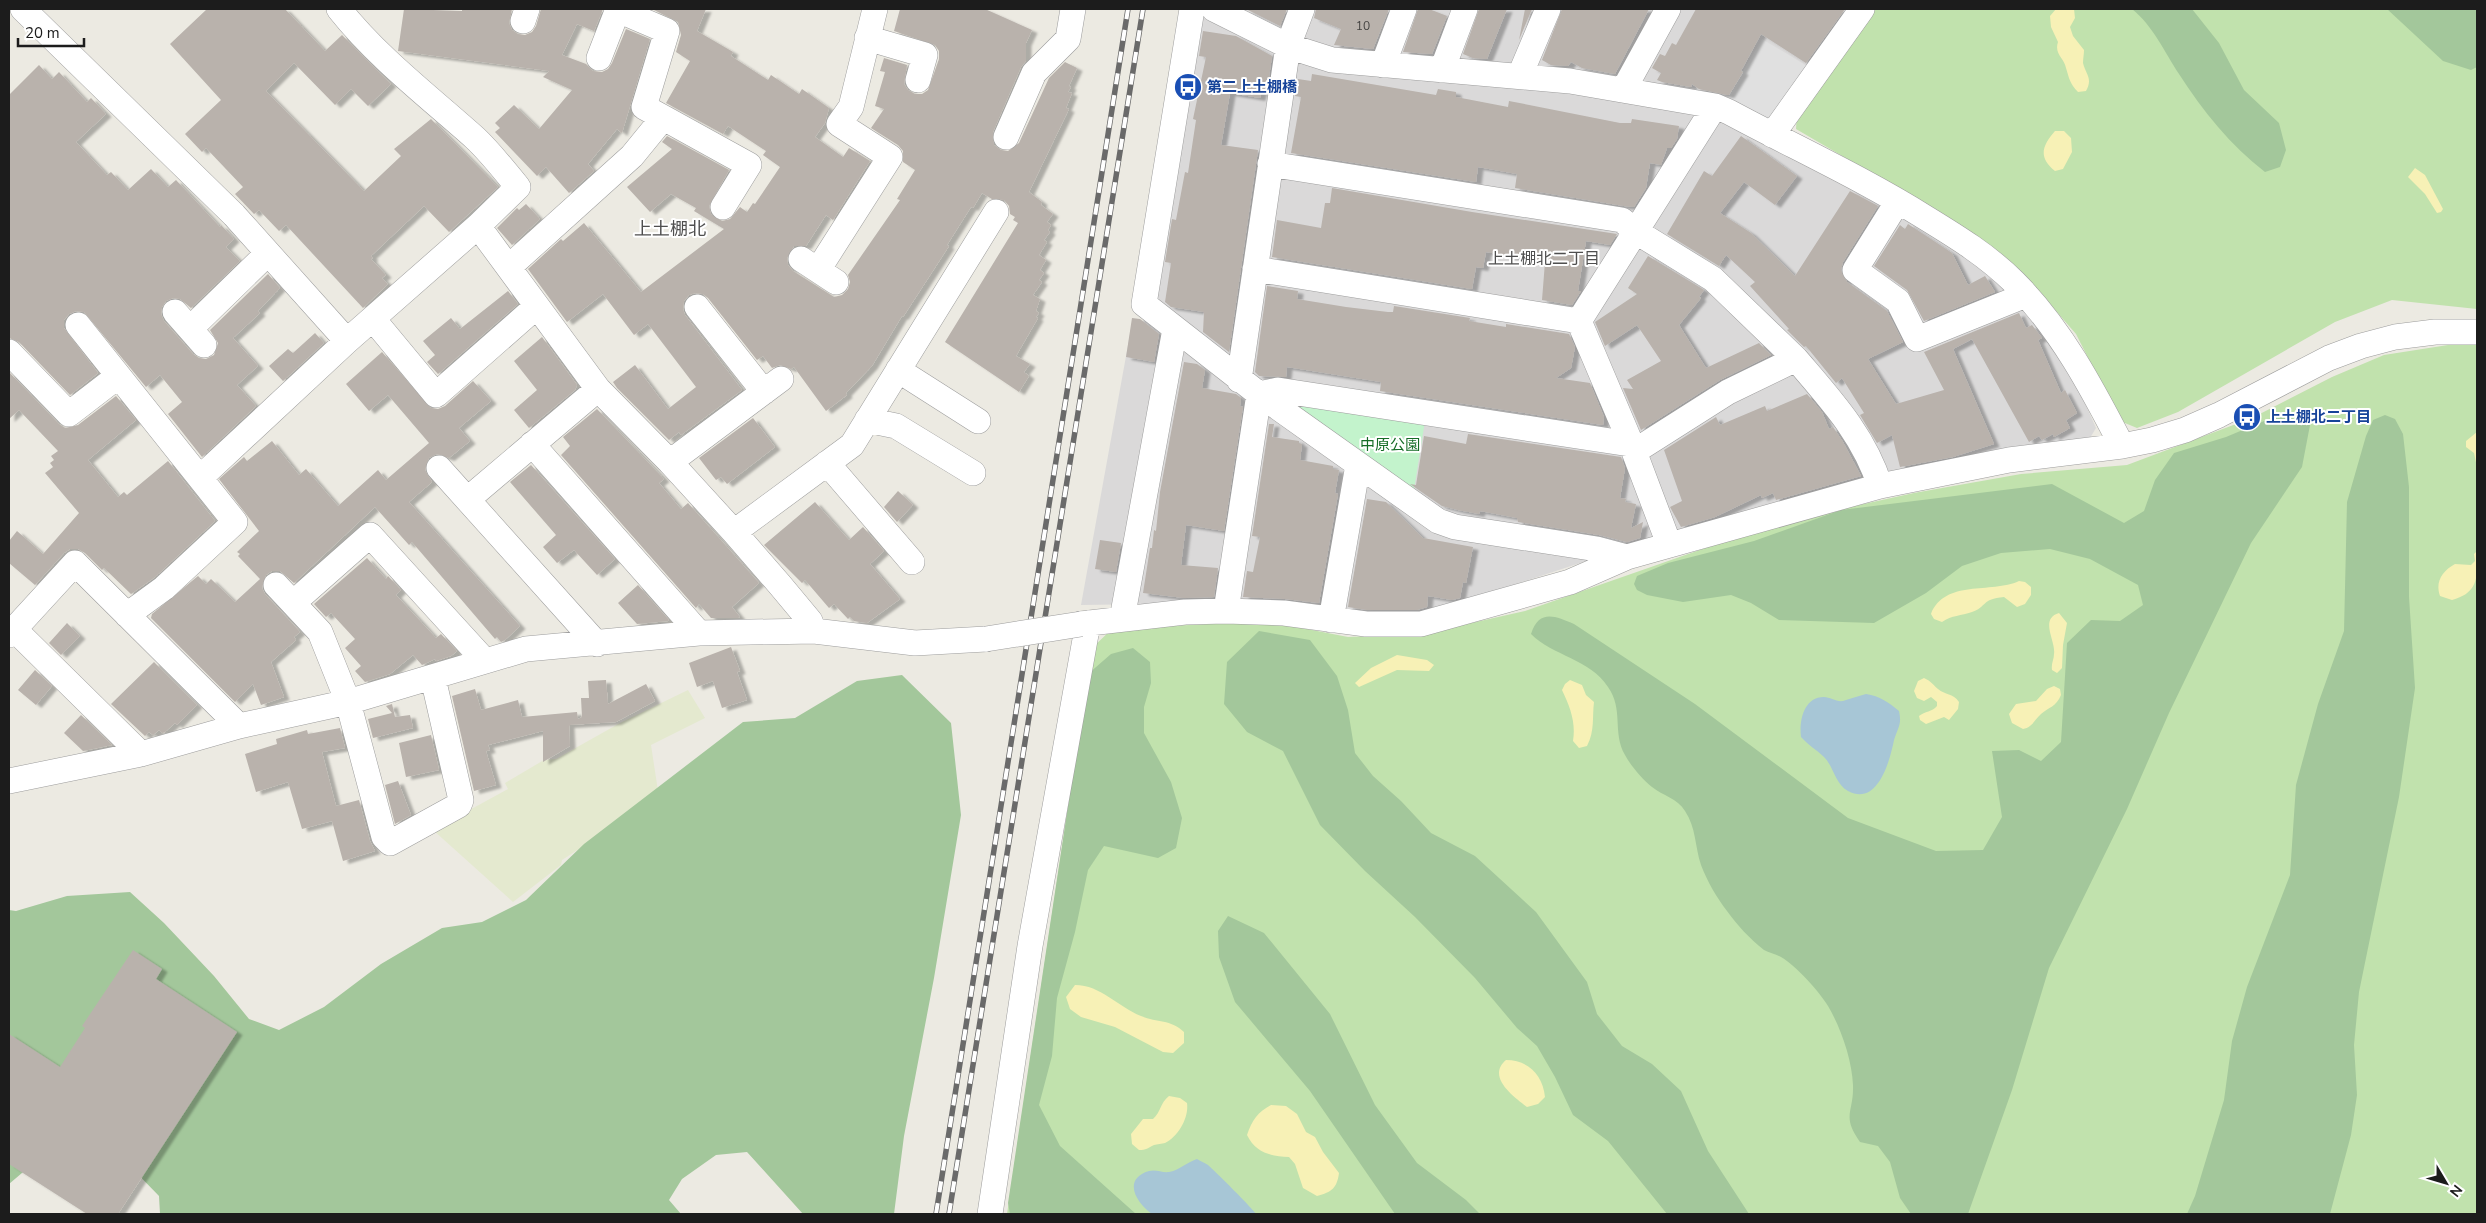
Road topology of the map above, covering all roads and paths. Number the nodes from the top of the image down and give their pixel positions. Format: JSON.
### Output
{"nodes":[{"id":1,"x":15,"y":9,"type":"edge"},
{"id":2,"x":23,"y":9,"type":"edge"},
{"id":3,"x":339,"y":9,"type":"edge"},
{"id":4,"x":618,"y":9,"type":"edge"},
{"id":5,"x":875,"y":9,"type":"edge"},
{"id":6,"x":1073,"y":9,"type":"edge"},
{"id":7,"x":1192,"y":9,"type":"edge"},
{"id":8,"x":1214,"y":9,"type":"edge"},
{"id":9,"x":1302,"y":9,"type":"edge"},
{"id":10,"x":1404,"y":9,"type":"edge"},
{"id":11,"x":1465,"y":9,"type":"edge"},
{"id":12,"x":1548,"y":9,"type":"edge"},
{"id":13,"x":1668,"y":9,"type":"edge"},
{"id":14,"x":1862,"y":9,"type":"edge"},
{"id":15,"x":9,"y":15,"type":"edge"},
{"id":16,"x":867,"y":38,"type":"junction"},
{"id":17,"x":1288,"y":46,"type":"junction"},
{"id":18,"x":599,"y":58,"type":"dead end"},
{"id":19,"x":1383,"y":65,"type":"junction"},
{"id":20,"x":1442,"y":70,"type":"junction"},
{"id":21,"x":1520,"y":75,"type":"junction"},
{"id":22,"x":918,"y":80,"type":"dead end"},
{"id":23,"x":1624,"y":90,"type":"junction"},
{"id":24,"x":1715,"y":106,"type":"junction"},
{"id":25,"x":663,"y":118,"type":"junction"},
{"id":26,"x":1772,"y":135,"type":"junction"},
{"id":27,"x":1006,"y":137,"type":"dead end"},
{"id":28,"x":1270,"y":164,"type":"junction"},
{"id":29,"x":1898,"y":201,"type":"junction"},
{"id":30,"x":723,"y":207,"type":"dead end"},
{"id":31,"x":996,"y":212,"type":"dead end"},
{"id":32,"x":478,"y":226,"type":"junction"},
{"id":33,"x":1635,"y":231,"type":"junction"},
{"id":34,"x":268,"y":253,"type":"junction"},
{"id":35,"x":509,"y":266,"type":"junction"},
{"id":36,"x":1255,"y":269,"type":"junction"},
{"id":37,"x":818,"y":270,"type":"dead end"},
{"id":38,"x":2026,"y":295,"type":"junction"},
{"id":39,"x":537,"y":306,"type":"junction"},
{"id":40,"x":697,"y":307,"type":"dead end"},
{"id":41,"x":373,"y":319,"type":"junction"},
{"id":42,"x":1579,"y":321,"type":"junction"},
{"id":43,"x":78,"y":325,"type":"dead end"},
{"id":44,"x":189,"y":329,"type":"dead end"},
{"id":45,"x":1175,"y":329,"type":"junction"},
{"id":46,"x":2477,"y":332,"type":"edge"},
{"id":47,"x":347,"y":341,"type":"junction"},
{"id":48,"x":9,"y":352,"type":"edge"},
{"id":49,"x":1796,"y":359,"type":"junction"},
{"id":50,"x":898,"y":370,"type":"junction"},
{"id":51,"x":118,"y":376,"type":"junction"},
{"id":52,"x":1249,"y":387,"type":"junction"},
{"id":53,"x":598,"y":389,"type":"junction"},
{"id":54,"x":867,"y":420,"type":"junction"},
{"id":55,"x":978,"y":421,"type":"dead end"},
{"id":56,"x":532,"y":444,"type":"junction"},
{"id":57,"x":1632,"y":446,"type":"junction"},
{"id":58,"x":2122,"y":446,"type":"junction"},
{"id":59,"x":670,"y":462,"type":"junction"},
{"id":60,"x":827,"y":463,"type":"junction"},
{"id":61,"x":1358,"y":466,"type":"junction"},
{"id":62,"x":439,"y":468,"type":"dead end"},
{"id":63,"x":973,"y":473,"type":"dead end"},
{"id":64,"x":201,"y":477,"type":"junction"},
{"id":65,"x":1880,"y":486,"type":"junction"},
{"id":66,"x":468,"y":499,"type":"junction"},
{"id":67,"x":734,"y":532,"type":"junction"},
{"id":68,"x":1669,"y":544,"type":"junction"},
{"id":69,"x":1627,"y":557,"type":"junction"},
{"id":70,"x":912,"y":562,"type":"dead end"},
{"id":71,"x":276,"y":585,"type":"dead end"},
{"id":72,"x":293,"y":603,"type":"junction"},
{"id":73,"x":1226,"y":611,"type":"junction"},
{"id":74,"x":127,"y":615,"type":"junction"},
{"id":75,"x":1122,"y":619,"type":"junction"},
{"id":76,"x":1332,"y":620,"type":"junction"},
{"id":77,"x":1084,"y":623,"type":"junction"},
{"id":78,"x":814,"y":631,"type":"junction"},
{"id":79,"x":11,"y":632,"type":"edge"},
{"id":80,"x":699,"y":633,"type":"junction"},
{"id":81,"x":597,"y":644,"type":"junction"},
{"id":82,"x":484,"y":660,"type":"junction"},
{"id":83,"x":433,"y":678,"type":"junction"},
{"id":84,"x":348,"y":702,"type":"junction"},
{"id":85,"x":239,"y":726,"type":"junction"},
{"id":86,"x":141,"y":754,"type":"junction"},
{"id":87,"x":9,"y":781,"type":"edge"},
{"id":88,"x":990,"y":1214,"type":"edge"}],
"edges":[{"from":1,"to":15,"type":"street"},
{"from":2,"to":34,"type":"street"},
{"from":3,"to":32,"type":"street"},
{"from":4,"to":18,"type":"street"},
{"from":4,"to":25,"type":"street"},
{"from":5,"to":16,"type":"street"},
{"from":6,"to":27,"type":"street"},
{"from":7,"to":45,"type":"street"},
{"from":8,"to":17,"type":"street"},
{"from":9,"to":17,"type":"street"},
{"from":10,"to":19,"type":"street"},
{"from":11,"to":20,"type":"street"},
{"from":12,"to":21,"type":"street"},
{"from":13,"to":23,"type":"street"},
{"from":14,"to":26,"type":"street"},
{"from":16,"to":22,"type":"street"},
{"from":16,"to":37,"type":"street"},
{"from":17,"to":19,"type":"street"},
{"from":17,"to":28,"type":"street"},
{"from":19,"to":20,"type":"street"},
{"from":20,"to":21,"type":"street"},
{"from":21,"to":23,"type":"street"},
{"from":23,"to":24,"type":"street"},
{"from":24,"to":26,"type":"street"},
{"from":24,"to":33,"type":"street"},
{"from":25,"to":30,"type":"street"},
{"from":25,"to":35,"type":"street"},
{"from":26,"to":29,"type":"street"},
{"from":28,"to":33,"type":"street"},
{"from":28,"to":36,"type":"street"},
{"from":29,"to":38,"type":"street"},
{"from":29,"to":38,"type":"street"},
{"from":31,"to":50,"type":"street"},
{"from":32,"to":35,"type":"street"},
{"from":32,"to":41,"type":"street"},
{"from":33,"to":42,"type":"street"},
{"from":33,"to":49,"type":"street"},
{"from":34,"to":44,"type":"street"},
{"from":34,"to":47,"type":"street"},
{"from":35,"to":39,"type":"street"},
{"from":36,"to":42,"type":"street"},
{"from":36,"to":52,"type":"street"},
{"from":38,"to":58,"type":"street"},
{"from":39,"to":41,"type":"street"},
{"from":39,"to":53,"type":"street"},
{"from":40,"to":59,"type":"street"},
{"from":41,"to":47,"type":"street"},
{"from":42,"to":57,"type":"street"},
{"from":43,"to":51,"type":"street"},
{"from":45,"to":52,"type":"street"},
{"from":45,"to":75,"type":"street"},
{"from":46,"to":58,"type":"street"},
{"from":47,"to":64,"type":"street"},
{"from":48,"to":51,"type":"street"},
{"from":49,"to":57,"type":"street"},
{"from":49,"to":65,"type":"street"},
{"from":50,"to":54,"type":"street"},
{"from":50,"to":55,"type":"street"},
{"from":51,"to":64,"type":"street"},
{"from":52,"to":57,"type":"street"},
{"from":52,"to":61,"type":"street"},
{"from":52,"to":73,"type":"street"},
{"from":53,"to":56,"type":"street"},
{"from":53,"to":59,"type":"street"},
{"from":54,"to":60,"type":"street"},
{"from":54,"to":63,"type":"street"},
{"from":56,"to":66,"type":"street"},
{"from":56,"to":80,"type":"street"},
{"from":57,"to":68,"type":"street"},
{"from":58,"to":65,"type":"street"},
{"from":59,"to":67,"type":"street"},
{"from":60,"to":67,"type":"street"},
{"from":60,"to":70,"type":"street"},
{"from":61,"to":69,"type":"street"},
{"from":61,"to":76,"type":"street"},
{"from":62,"to":66,"type":"street"},
{"from":64,"to":74,"type":"street"},
{"from":65,"to":68,"type":"street"},
{"from":66,"to":81,"type":"street"},
{"from":67,"to":78,"type":"street"},
{"from":68,"to":69,"type":"street"},
{"from":69,"to":76,"type":"street"},
{"from":71,"to":72,"type":"street"},
{"from":72,"to":82,"type":"street"},
{"from":72,"to":84,"type":"street"},
{"from":73,"to":75,"type":"street"},
{"from":73,"to":76,"type":"street"},
{"from":74,"to":79,"type":"street"},
{"from":74,"to":85,"type":"street"},
{"from":75,"to":77,"type":"street"},
{"from":77,"to":78,"type":"street","bridge":true},
{"from":77,"to":88,"type":"street"},
{"from":78,"to":80,"type":"street"},
{"from":79,"to":86,"type":"street"},
{"from":80,"to":81,"type":"street"},
{"from":81,"to":82,"type":"street"},
{"from":82,"to":83,"type":"street"},
{"from":83,"to":84,"type":"street"},
{"from":83,"to":84,"type":"street"},
{"from":84,"to":85,"type":"street"},
{"from":85,"to":86,"type":"street"},
{"from":86,"to":87,"type":"street"}]}
